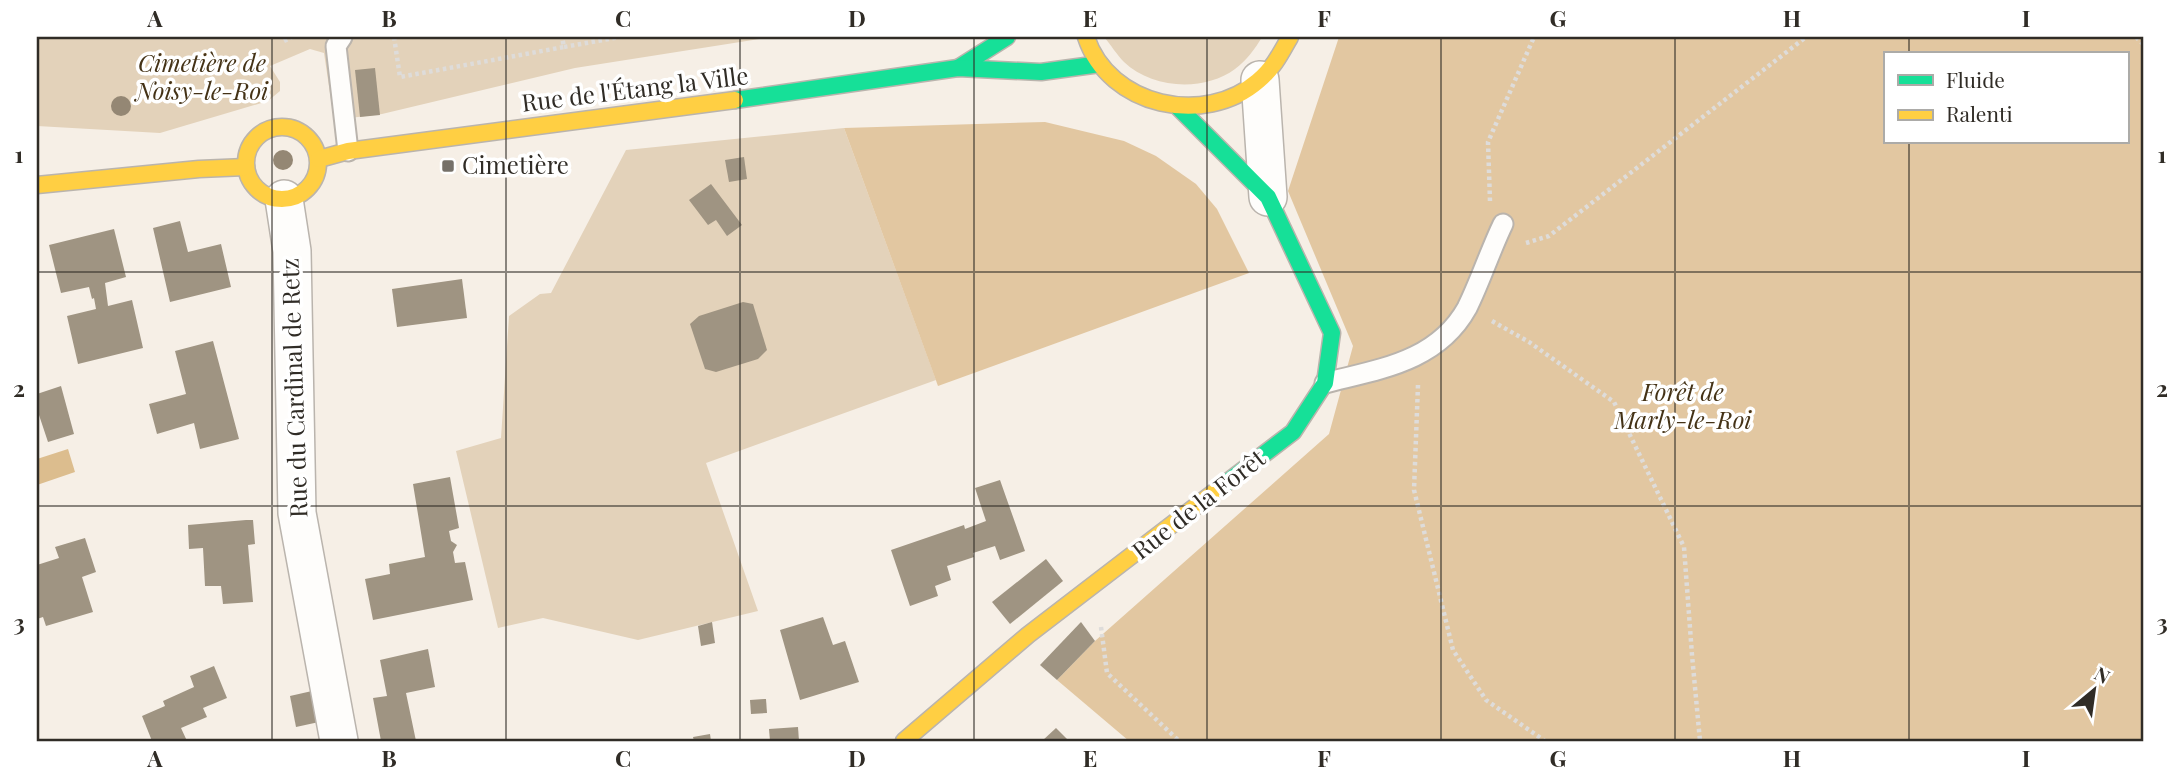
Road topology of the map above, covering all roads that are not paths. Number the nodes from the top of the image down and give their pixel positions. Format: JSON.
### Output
{"nodes":[{"id":1,"x":342,"y":37,"type":"edge"},
{"id":2,"x":1007,"y":37,"type":"edge"},
{"id":3,"x":1086,"y":37,"type":"edge"},
{"id":4,"x":1290,"y":37,"type":"edge"},
{"id":5,"x":1100,"y":64,"type":"junction"},
{"id":6,"x":958,"y":68,"type":"junction"},
{"id":7,"x":1260,"y":80,"type":"junction"},
{"id":8,"x":1178,"y":107,"type":"junction"},
{"id":9,"x":348,"y":151,"type":"junction"},
{"id":10,"x":318,"y":159,"type":"junction"},
{"id":11,"x":246,"y":167,"type":"junction"},
{"id":12,"x":37,"y":185,"type":"edge"},
{"id":13,"x":1268,"y":197,"type":"junction"},
{"id":14,"x":284,"y":199,"type":"junction"},
{"id":15,"x":1503,"y":224,"type":"road end"},
{"id":16,"x":1325,"y":383,"type":"junction"},
{"id":17,"x":340,"y":741,"type":"edge"},
{"id":18,"x":904,"y":741,"type":"edge"}],
"edges":[{"from":1,"to":9,"type":"lane"},
{"from":2,"to":6,"type":"street","name":"Rue de l'Étang la Ville"},
{"from":3,"to":5,"type":"street"},
{"from":4,"to":7,"type":"street"},
{"from":5,"to":6,"type":"street","name":"Rue de l'Étang la Ville"},
{"from":5,"to":8,"type":"street"},
{"from":6,"to":9,"type":"street","name":"Rue de l'Étang la Ville"},
{"from":7,"to":8,"type":"street"},
{"from":7,"to":13,"type":"street","name":"Rue de la Forêt"},
{"from":8,"to":13,"type":"street","name":"Rue de la Forêt"},
{"from":9,"to":10,"type":"street","name":"Rue de l'Étang la Ville"},
{"from":10,"to":11,"type":"street"},
{"from":10,"to":14,"type":"street"},
{"from":11,"to":12,"type":"street"},
{"from":11,"to":14,"type":"street"},
{"from":13,"to":16,"type":"street","name":"Rue de la Forêt"},
{"from":14,"to":17,"type":"street","name":"Rue du Cardinal de Retz"},
{"from":15,"to":16,"type":"lane"},
{"from":16,"to":18,"type":"street","name":"Rue de la Forêt"}]}
